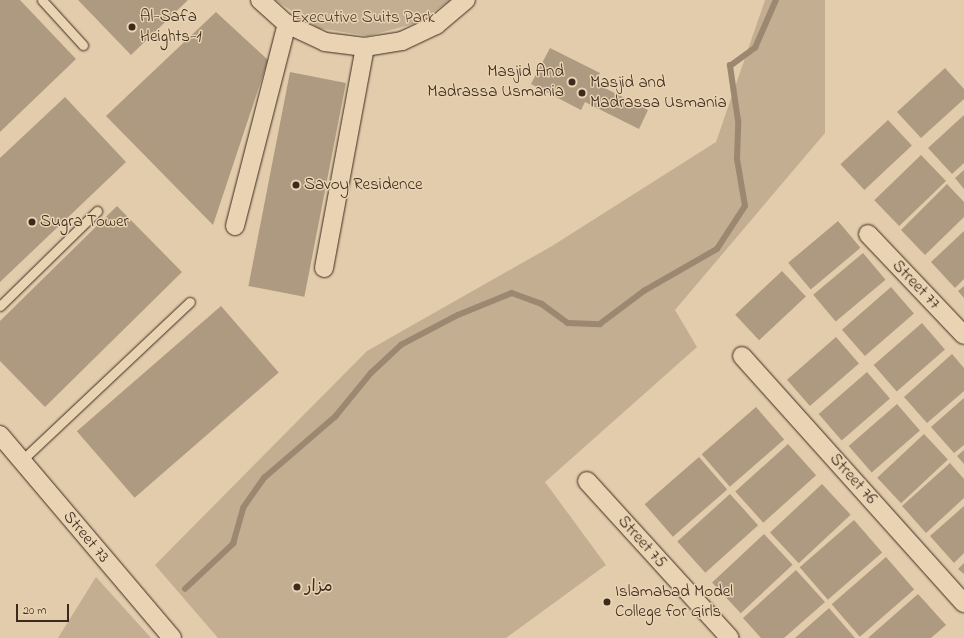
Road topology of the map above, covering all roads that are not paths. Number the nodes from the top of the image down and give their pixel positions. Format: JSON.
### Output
{"nodes":[{"id":1,"x":42,"y":0,"type":"edge"},
{"id":2,"x":260,"y":0,"type":"edge"},
{"id":3,"x":466,"y":0,"type":"edge"},
{"id":4,"x":287,"y":24,"type":"junction"},
{"id":5,"x":84,"y":45,"type":"dead end"},
{"id":6,"x":365,"y":47,"type":"junction"},
{"id":7,"x":96,"y":211,"type":"dead end"},
{"id":8,"x":235,"y":226,"type":"dead end"},
{"id":9,"x":868,"y":234,"type":"dead end"},
{"id":10,"x":324,"y":268,"type":"dead end"},
{"id":11,"x":190,"y":302,"type":"dead end"},
{"id":12,"x":0,"y":306,"type":"edge"},
{"id":13,"x":964,"y":335,"type":"edge"},
{"id":14,"x":742,"y":356,"type":"dead end"},
{"id":15,"x":0,"y":435,"type":"edge"},
{"id":16,"x":21,"y":461,"type":"junction"},
{"id":17,"x":587,"y":481,"type":"dead end"},
{"id":18,"x":964,"y":603,"type":"edge"},
{"id":19,"x":172,"y":638,"type":"edge"},
{"id":20,"x":730,"y":638,"type":"edge"}],
"edges":[{"from":1,"to":5,"type":"lane"},
{"from":2,"to":4,"type":"street"},
{"from":3,"to":6,"type":"street"},
{"from":4,"to":6,"type":"street"},
{"from":4,"to":8,"type":"street"},
{"from":6,"to":10,"type":"street"},
{"from":7,"to":12,"type":"lane"},
{"from":9,"to":13,"type":"street","name":"Street 77"},
{"from":11,"to":16,"type":"lane"},
{"from":14,"to":18,"type":"street","name":"Street 76"},
{"from":15,"to":16,"type":"street","name":"Street 73"},
{"from":16,"to":19,"type":"street","name":"Street 73"},
{"from":17,"to":20,"type":"street","name":"Street 75"}]}
